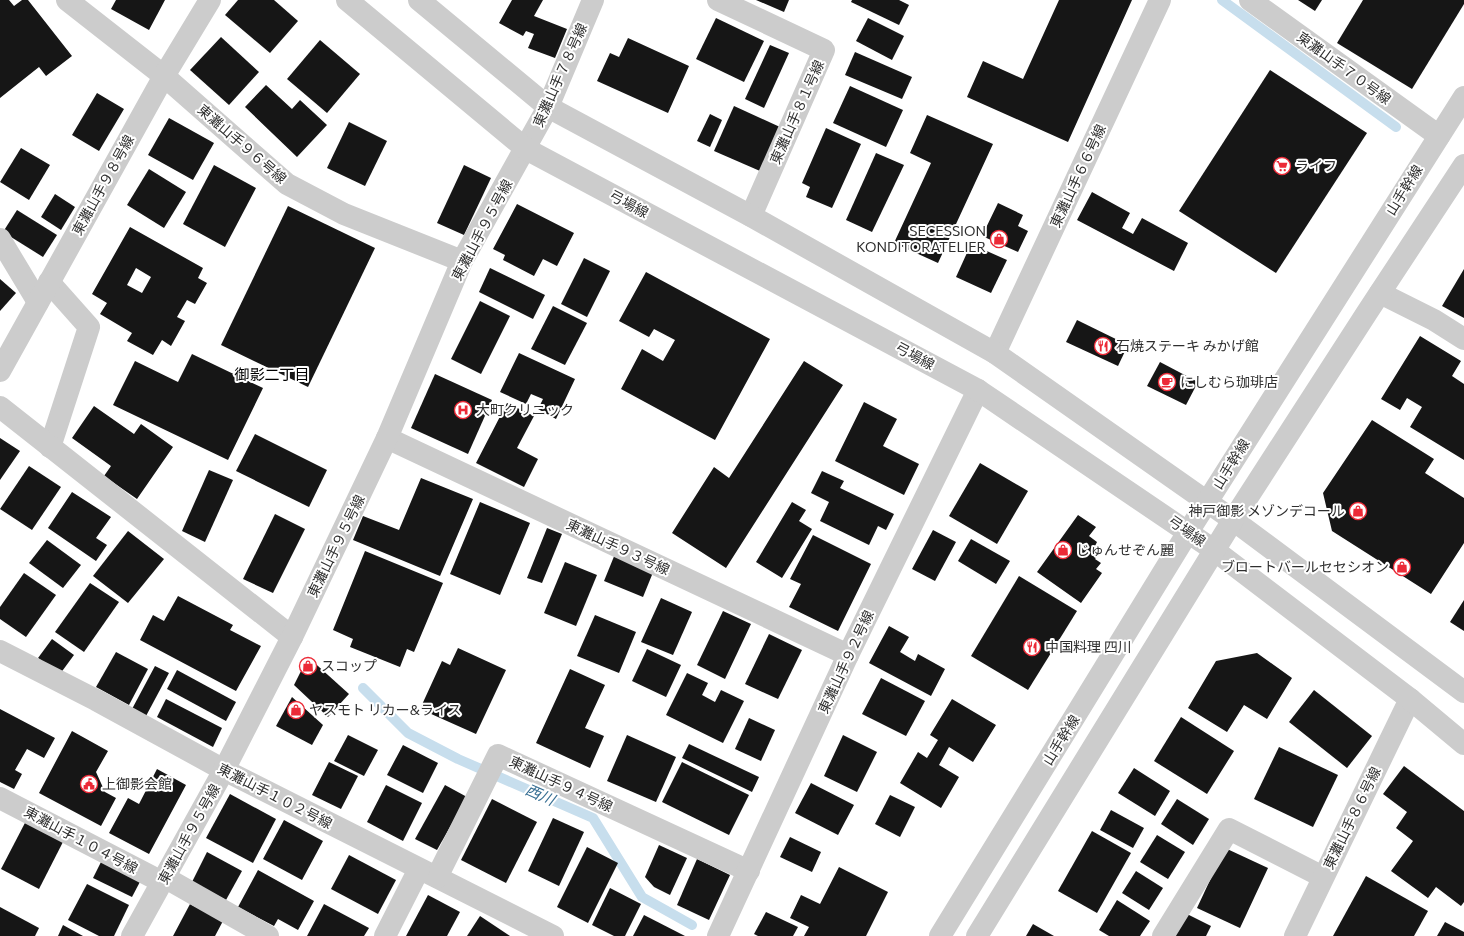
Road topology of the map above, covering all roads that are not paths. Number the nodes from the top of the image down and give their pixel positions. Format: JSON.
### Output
{"nodes":[{"id":1,"x":67,"y":0,"type":"edge"},
{"id":2,"x":210,"y":0,"type":"edge"},
{"id":3,"x":347,"y":0,"type":"edge"},
{"id":4,"x":420,"y":0,"type":"edge"},
{"id":5,"x":593,"y":0,"type":"edge"},
{"id":6,"x":718,"y":0,"type":"edge"},
{"id":7,"x":1160,"y":0,"type":"edge"},
{"id":8,"x":1250,"y":0,"type":"edge"},
{"id":9,"x":164,"y":76,"type":"junction"},
{"id":10,"x":1464,"y":97,"type":"edge"},
{"id":11,"x":548,"y":107,"type":"junction"},
{"id":12,"x":1439,"y":136,"type":"junction"},
{"id":13,"x":526,"y":149,"type":"junction"},
{"id":14,"x":1464,"y":165,"type":"edge"},
{"id":15,"x":751,"y":216,"type":"junction"},
{"id":16,"x":0,"y":239,"type":"edge"},
{"id":17,"x":462,"y":261,"type":"junction"},
{"id":18,"x":49,"y":282,"type":"junction"},
{"id":19,"x":1380,"y":293,"type":"junction"},
{"id":20,"x":38,"y":302,"type":"junction"},
{"id":21,"x":1464,"y":339,"type":"edge"},
{"id":22,"x":995,"y":353,"type":"junction"},
{"id":23,"x":0,"y":371,"type":"edge"},
{"id":24,"x":978,"y":390,"type":"junction"},
{"id":25,"x":0,"y":407,"type":"edge"},
{"id":26,"x":387,"y":438,"type":"junction"},
{"id":27,"x":50,"y":447,"type":"junction"},
{"id":28,"x":1207,"y":502,"type":"junction"},
{"id":29,"x":1233,"y":520,"type":"junction"},
{"id":30,"x":1188,"y":532,"type":"junction"},
{"id":31,"x":1214,"y":550,"type":"junction"},
{"id":32,"x":292,"y":637,"type":"junction"},
{"id":33,"x":0,"y":652,"type":"edge"},
{"id":34,"x":848,"y":655,"type":"junction"},
{"id":35,"x":1464,"y":692,"type":"edge"},
{"id":36,"x":1410,"y":699,"type":"junction"},
{"id":37,"x":1464,"y":744,"type":"edge"},
{"id":38,"x":224,"y":770,"type":"junction"},
{"id":39,"x":0,"y":798,"type":"edge"},
{"id":40,"x":749,"y":871,"type":"junction"},
{"id":41,"x":428,"y":873,"type":"junction"},
{"id":42,"x":1323,"y":877,"type":"junction"},
{"id":43,"x":163,"y":880,"type":"junction"},
{"id":44,"x":132,"y":936,"type":"edge"},
{"id":45,"x":268,"y":936,"type":"edge"},
{"id":46,"x":385,"y":936,"type":"edge"},
{"id":47,"x":553,"y":936,"type":"edge"},
{"id":48,"x":718,"y":936,"type":"edge"},
{"id":49,"x":940,"y":936,"type":"edge"},
{"id":50,"x":977,"y":936,"type":"edge"},
{"id":51,"x":1163,"y":936,"type":"edge"},
{"id":52,"x":1295,"y":936,"type":"edge"}],
"edges":[{"from":1,"to":9,"type":"street","name":"東灘山手９６号線"},
{"from":2,"to":9,"type":"street","name":"東灘山手９８号線"},
{"from":3,"to":13,"type":"street","name":"弓場線"},
{"from":4,"to":11,"type":"street"},
{"from":5,"to":11,"type":"street","name":"東灘山手７８号線"},
{"from":6,"to":15,"type":"street","name":"東灘山手８１号線"},
{"from":7,"to":22,"type":"street","name":"東灘山手６６号線"},
{"from":8,"to":12,"type":"street","name":"東灘山手７０号線"},
{"from":9,"to":17,"type":"street","name":"東灘山手９６号線"},
{"from":9,"to":18,"type":"street","name":"東灘山手９８号線"},
{"from":10,"to":12,"type":"street","name":"山手幹線"},
{"from":11,"to":13,"type":"street","name":"東灘山手７８号線"},
{"from":11,"to":15,"type":"street"},
{"from":12,"to":28,"type":"street","name":"山手幹線"},
{"from":13,"to":17,"type":"street","name":"東灘山手９５号線"},
{"from":13,"to":24,"type":"street","name":"弓場線"},
{"from":14,"to":19,"type":"street"},
{"from":15,"to":22,"type":"street"},
{"from":16,"to":20,"type":"street"},
{"from":17,"to":26,"type":"street","name":"東灘山手９５号線"},
{"from":18,"to":20,"type":"street","name":"東灘山手９８号線"},
{"from":18,"to":27,"type":"street"},
{"from":19,"to":21,"type":"street"},
{"from":19,"to":29,"type":"street"},
{"from":20,"to":23,"type":"street","name":"東灘山手９８号線"},
{"from":22,"to":28,"type":"street"},
{"from":24,"to":30,"type":"street","name":"弓場線"},
{"from":24,"to":34,"type":"street","name":"東灘山手９２号線"},
{"from":25,"to":27,"type":"street"},
{"from":26,"to":32,"type":"street","name":"東灘山手９５号線"},
{"from":26,"to":34,"type":"street","name":"東灘山手９３号線"},
{"from":27,"to":32,"type":"street"},
{"from":28,"to":29,"type":"street"},
{"from":28,"to":30,"type":"street","name":"山手幹線"},
{"from":29,"to":31,"type":"street"},
{"from":29,"to":35,"type":"street"},
{"from":30,"to":31,"type":"street","name":"弓場線"},
{"from":30,"to":49,"type":"street","name":"山手幹線"},
{"from":31,"to":36,"type":"street","name":"弓場線"},
{"from":31,"to":50,"type":"street"},
{"from":32,"to":38,"type":"street","name":"東灘山手９５号線"},
{"from":33,"to":38,"type":"street","name":"東灘山手１０２号線"},
{"from":34,"to":40,"type":"street","name":"東灘山手９２号線"},
{"from":36,"to":37,"type":"street","name":"弓場線"},
{"from":36,"to":42,"type":"street","name":"東灘山手８６号線"},
{"from":38,"to":41,"type":"street","name":"東灘山手１０２号線"},
{"from":38,"to":43,"type":"street","name":"東灘山手９５号線"},
{"from":39,"to":43,"type":"street","name":"東灘山手１０４号線"},
{"from":40,"to":41,"type":"street","name":"東灘山手９４号線"},
{"from":40,"to":48,"type":"street","name":"東灘山手９２号線"},
{"from":41,"to":46,"type":"street","name":"東灘山手９４号線"},
{"from":41,"to":47,"type":"street","name":"東灘山手１０２号線"},
{"from":42,"to":51,"type":"street"},
{"from":42,"to":52,"type":"street","name":"東灘山手８６号線"},
{"from":43,"to":44,"type":"street","name":"東灘山手９５号線"},
{"from":43,"to":45,"type":"street","name":"東灘山手１０４号線"}]}
